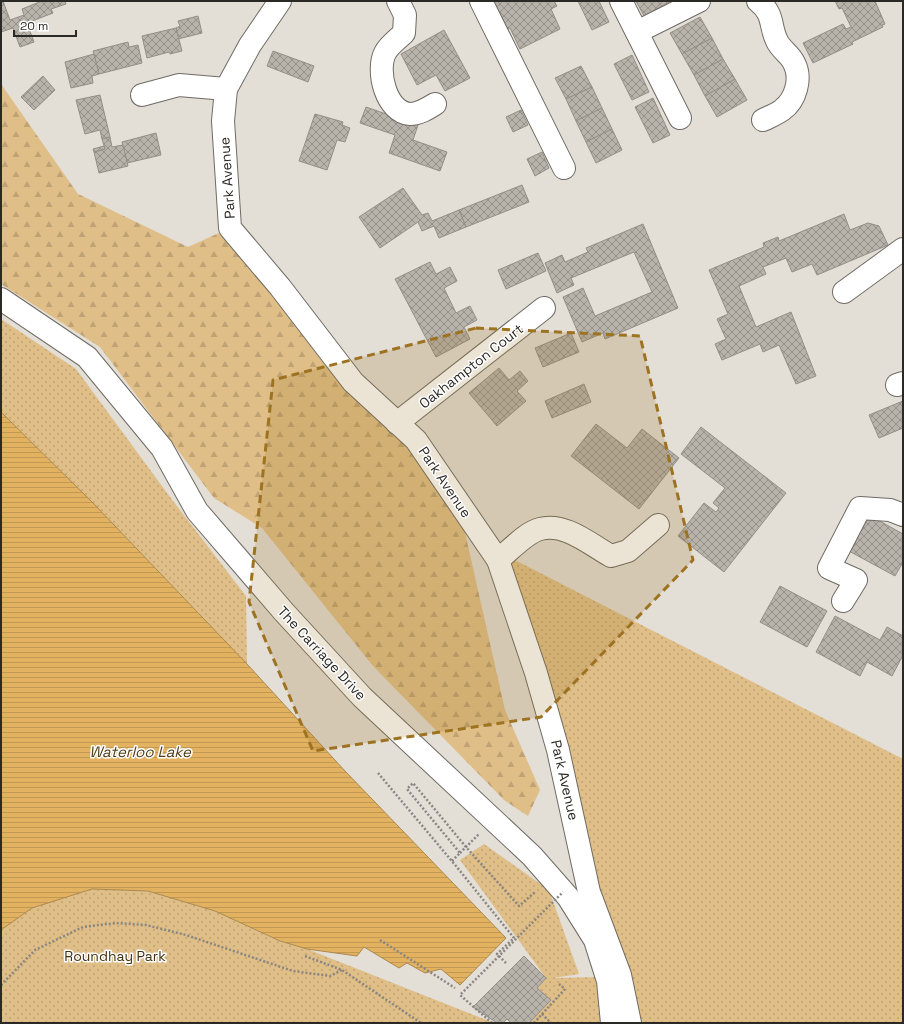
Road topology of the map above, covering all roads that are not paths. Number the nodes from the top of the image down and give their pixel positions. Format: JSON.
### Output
{"nodes":[{"id":1,"x":280,"y":1,"type":"edge"},
{"id":2,"x":398,"y":1,"type":"edge"},
{"id":3,"x":481,"y":1,"type":"edge"},
{"id":4,"x":621,"y":1,"type":"edge"},
{"id":5,"x":699,"y":1,"type":"edge"},
{"id":6,"x":758,"y":1,"type":"edge"},
{"id":7,"x":637,"y":32,"type":"junction"},
{"id":8,"x":226,"y":89,"type":"junction"},
{"id":9,"x":142,"y":95,"type":"dead end"},
{"id":10,"x":435,"y":104,"type":"dead end"},
{"id":11,"x":680,"y":118,"type":"dead end"},
{"id":12,"x":763,"y":120,"type":"dead end"},
{"id":13,"x":564,"y":168,"type":"dead end"},
{"id":14,"x":903,"y":249,"type":"edge"},
{"id":15,"x":844,"y":292,"type":"dead end"},
{"id":16,"x":1,"y":299,"type":"edge"},
{"id":17,"x":544,"y":308,"type":"dead end"},
{"id":18,"x":397,"y":423,"type":"junction"},
{"id":19,"x":903,"y":515,"type":"edge"},
{"id":20,"x":658,"y":525,"type":"dead end"},
{"id":21,"x":498,"y":560,"type":"junction"},
{"id":22,"x":843,"y":601,"type":"dead end"},
{"id":23,"x":612,"y":1023,"type":"edge"},
{"id":24,"x":630,"y":1023,"type":"edge"}],
"edges":[{"from":1,"to":8,"type":"street","name":"Park Avenue"},
{"from":2,"to":10,"type":"street"},
{"from":3,"to":13,"type":"street"},
{"from":4,"to":7,"type":"street"},
{"from":5,"to":7,"type":"street"},
{"from":6,"to":12,"type":"street"},
{"from":7,"to":11,"type":"street"},
{"from":8,"to":9,"type":"street"},
{"from":8,"to":18,"type":"street","name":"Park Avenue"},
{"from":14,"to":15,"type":"street"},
{"from":16,"to":23,"type":"street","name":"The Carriage Drive"},
{"from":17,"to":18,"type":"street","name":"Oakhampton Court"},
{"from":18,"to":21,"type":"street","name":"Park Avenue"},
{"from":19,"to":22,"type":"street"},
{"from":20,"to":21,"type":"street"},
{"from":21,"to":24,"type":"street","name":"Park Avenue"}]}
